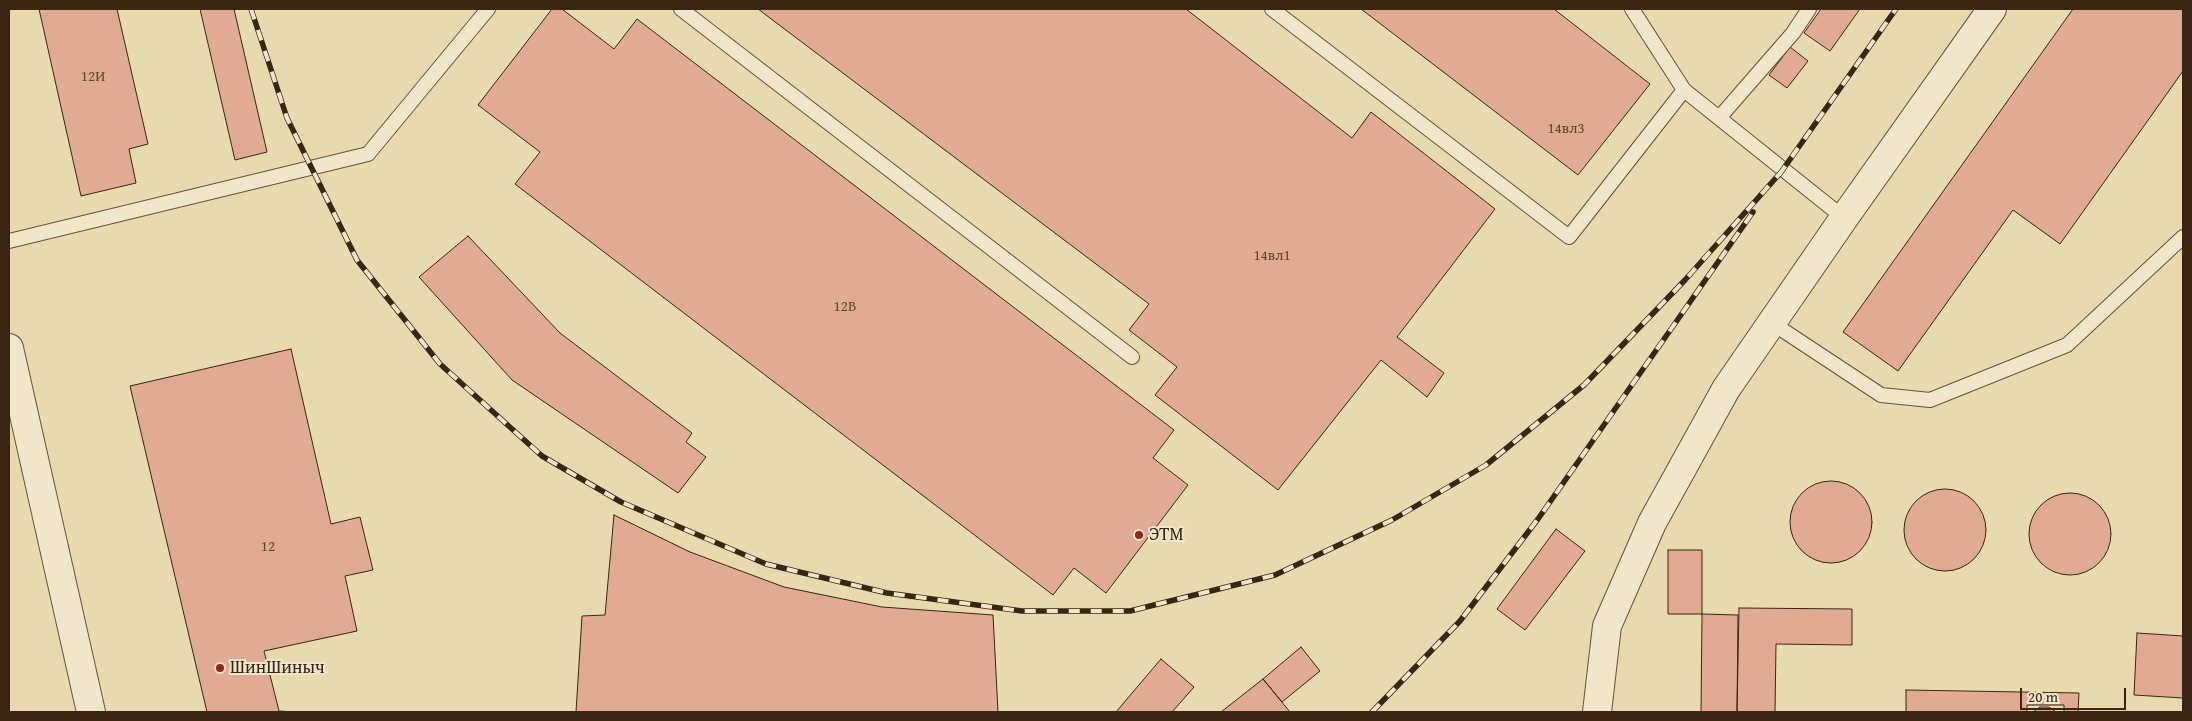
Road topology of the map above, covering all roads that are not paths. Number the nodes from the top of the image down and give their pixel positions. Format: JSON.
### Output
{"nodes":[{"id":1,"x":488,"y":9,"type":"edge"},
{"id":2,"x":681,"y":9,"type":"edge"},
{"id":3,"x":1272,"y":9,"type":"edge"},
{"id":4,"x":1632,"y":9,"type":"edge"},
{"id":5,"x":1809,"y":9,"type":"edge"},
{"id":6,"x":1992,"y":9,"type":"edge"},
{"id":7,"x":1684,"y":90,"type":"junction"},
{"id":8,"x":1719,"y":118,"type":"junction"},
{"id":9,"x":1844,"y":218,"type":"junction"},
{"id":10,"x":2183,"y":237,"type":"edge"},
{"id":11,"x":9,"y":241,"type":"edge"},
{"id":12,"x":1772,"y":323,"type":"junction"},
{"id":13,"x":9,"y":348,"type":"edge"},
{"id":14,"x":1132,"y":357,"type":"dead end"},
{"id":15,"x":91,"y":712,"type":"edge"},
{"id":16,"x":1597,"y":712,"type":"edge"}],
"edges":[{"from":1,"to":11,"type":"lane"},
{"from":2,"to":14,"type":"lane"},
{"from":3,"to":7,"type":"lane"},
{"from":4,"to":7,"type":"lane"},
{"from":5,"to":8,"type":"lane"},
{"from":6,"to":9,"type":"street"},
{"from":7,"to":8,"type":"lane"},
{"from":8,"to":9,"type":"lane"},
{"from":9,"to":12,"type":"street"},
{"from":10,"to":12,"type":"lane"},
{"from":12,"to":16,"type":"street"},
{"from":13,"to":15,"type":"street"}]}
